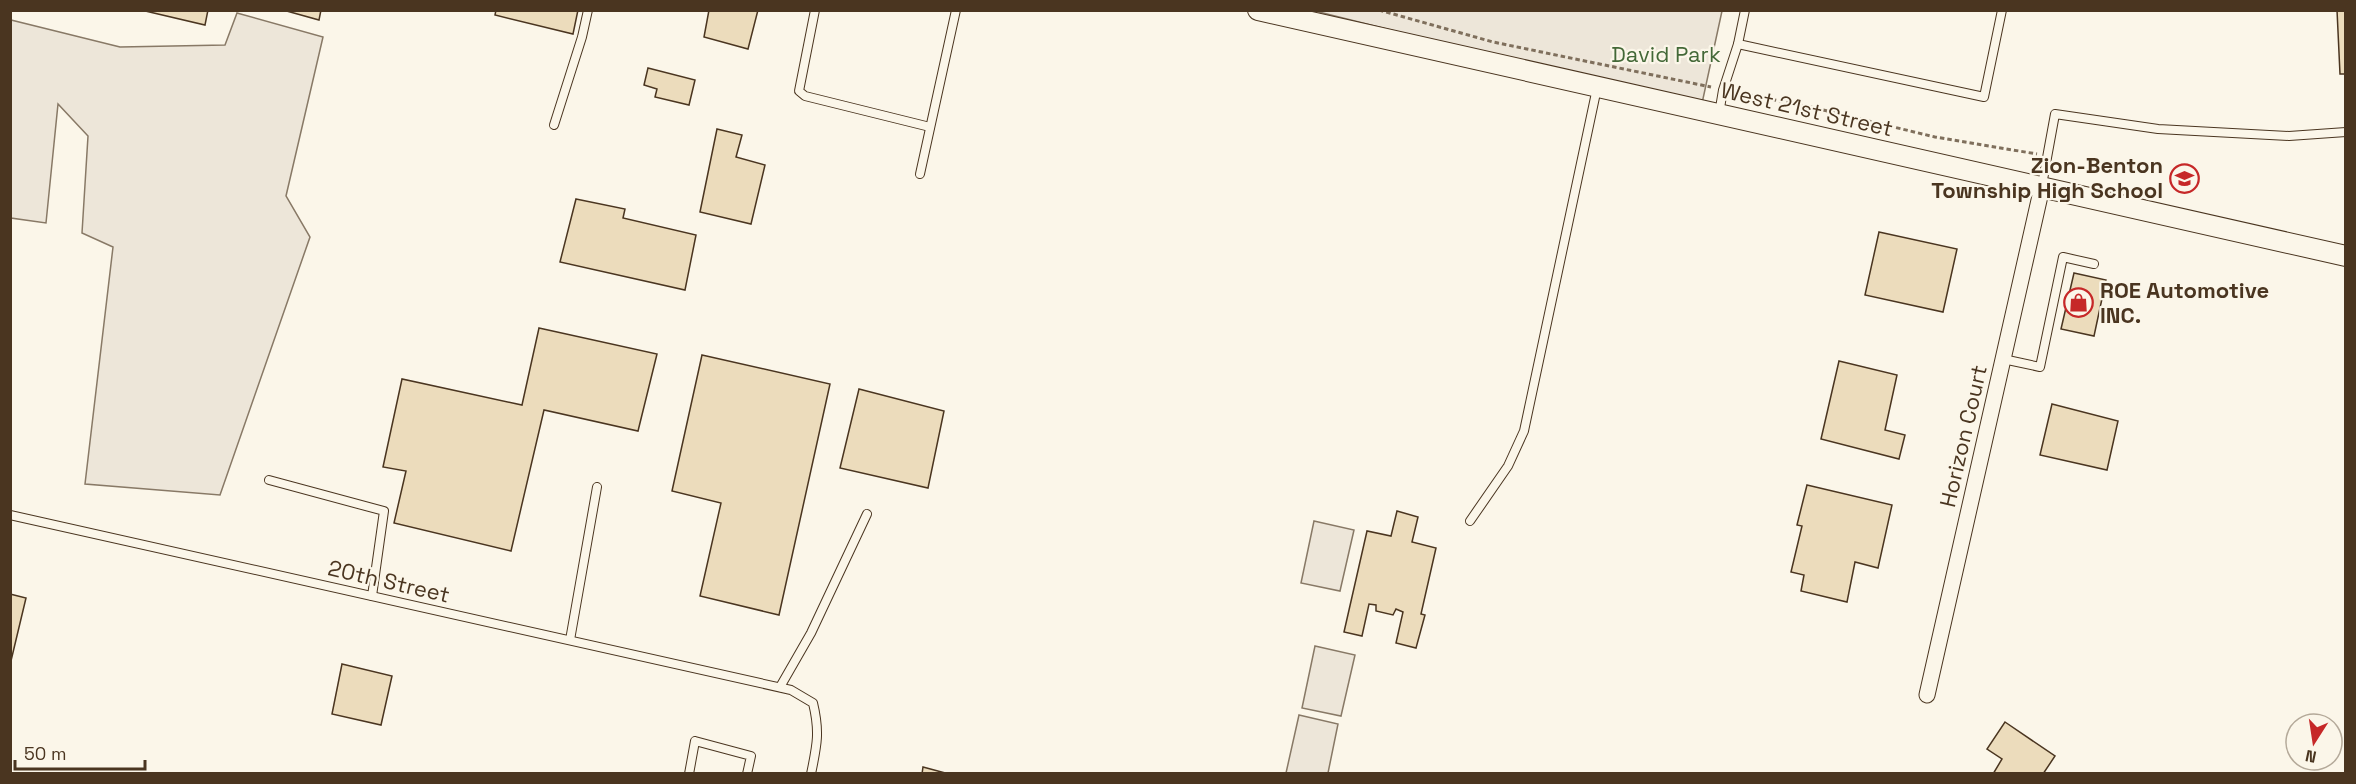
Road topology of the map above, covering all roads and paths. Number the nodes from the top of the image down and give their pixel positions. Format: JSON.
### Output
{"nodes":[{"id":1,"x":588,"y":10,"type":"edge"},
{"id":2,"x":815,"y":10,"type":"edge"},
{"id":3,"x":956,"y":10,"type":"edge"},
{"id":4,"x":1257,"y":10,"type":"edge"},
{"id":5,"x":1746,"y":10,"type":"edge"},
{"id":6,"x":2002,"y":10,"type":"edge"},
{"id":7,"x":1738,"y":44,"type":"junction"},
{"id":8,"x":1597,"y":87,"type":"junction"},
{"id":9,"x":1719,"y":114,"type":"junction"},
{"id":10,"x":554,"y":125,"type":"dead end"},
{"id":11,"x":930,"y":127,"type":"junction"},
{"id":12,"x":2346,"y":132,"type":"edge"},
{"id":13,"x":920,"y":174,"type":"dead end"},
{"id":14,"x":2042,"y":187,"type":"junction"},
{"id":15,"x":2346,"y":256,"type":"edge"},
{"id":16,"x":2094,"y":264,"type":"dead end"},
{"id":17,"x":2003,"y":359,"type":"junction"},
{"id":18,"x":269,"y":480,"type":"dead end"},
{"id":19,"x":597,"y":487,"type":"dead end"},
{"id":20,"x":867,"y":514,"type":"dead end"},
{"id":21,"x":10,"y":515,"type":"edge"},
{"id":22,"x":1470,"y":520,"type":"dead end"},
{"id":23,"x":372,"y":596,"type":"junction"},
{"id":24,"x":570,"y":640,"type":"junction"},
{"id":25,"x":780,"y":687,"type":"junction"},
{"id":26,"x":1928,"y":695,"type":"dead end"},
{"id":27,"x":689,"y":774,"type":"edge"},
{"id":28,"x":747,"y":774,"type":"edge"},
{"id":29,"x":811,"y":774,"type":"edge"}],
"edges":[{"from":1,"to":10,"type":"lane"},
{"from":2,"to":11,"type":"lane"},
{"from":3,"to":11,"type":"lane"},
{"from":4,"to":8,"type":"street","name":"West 21st Street"},
{"from":5,"to":7,"type":"lane"},
{"from":6,"to":7,"type":"lane"},
{"from":7,"to":9,"type":"lane"},
{"from":8,"to":9,"type":"street","name":"West 21st Street"},
{"from":8,"to":22,"type":"lane"},
{"from":9,"to":14,"type":"street","name":"West 21st Street"},
{"from":11,"to":13,"type":"lane"},
{"from":12,"to":14,"type":"lane"},
{"from":14,"to":15,"type":"street","name":"West 21st Street"},
{"from":14,"to":17,"type":"street","name":"Horizon Court"},
{"from":16,"to":17,"type":"lane"},
{"from":17,"to":26,"type":"street","name":"Horizon Court"},
{"from":18,"to":23,"type":"lane"},
{"from":19,"to":24,"type":"lane"},
{"from":20,"to":25,"type":"lane"},
{"from":21,"to":23,"type":"lane","name":"20th Street"},
{"from":23,"to":24,"type":"lane","name":"20th Street"},
{"from":24,"to":25,"type":"lane","name":"20th Street"},
{"from":25,"to":29,"type":"lane","name":"20th Street"},
{"from":27,"to":28,"type":"lane"}]}
